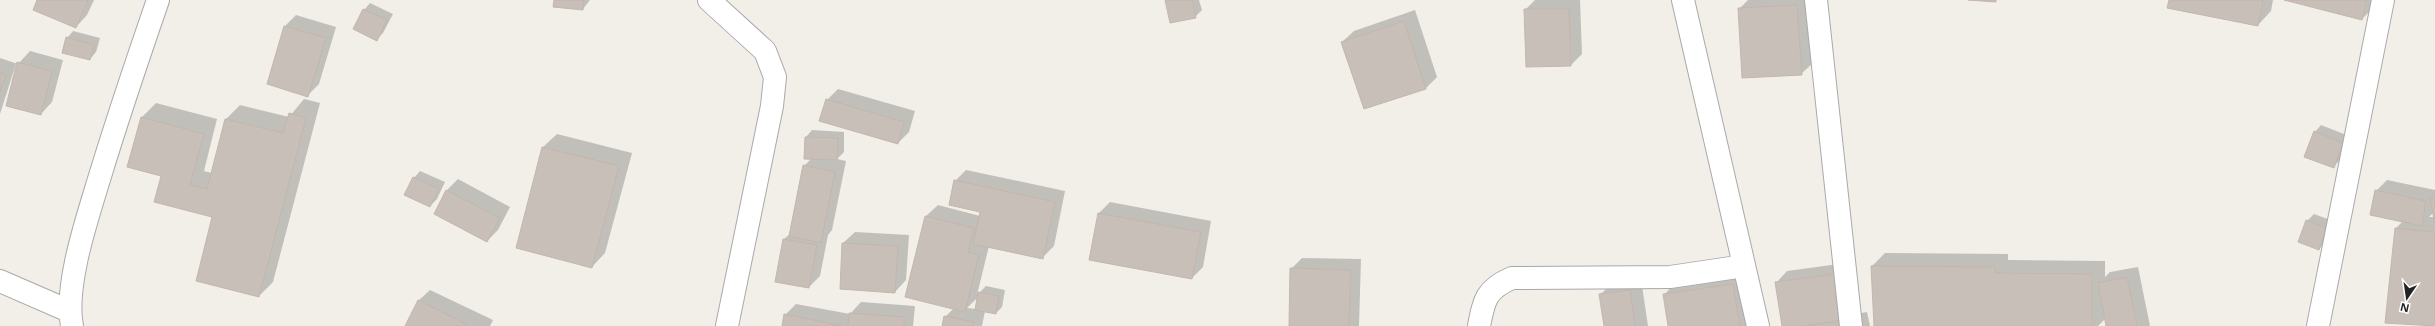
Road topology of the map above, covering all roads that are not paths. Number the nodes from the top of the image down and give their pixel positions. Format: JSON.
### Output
{"nodes":[{"id":1,"x":158,"y":0,"type":"edge"},
{"id":2,"x":709,"y":0,"type":"edge"},
{"id":3,"x":1683,"y":0,"type":"edge"},
{"id":4,"x":1816,"y":0,"type":"edge"},
{"id":5,"x":2383,"y":0,"type":"edge"},
{"id":6,"x":1744,"y":266,"type":"junction"},
{"id":7,"x":0,"y":281,"type":"edge"},
{"id":8,"x":70,"y":318,"type":"edge"},
{"id":9,"x":728,"y":326,"type":"edge"},
{"id":10,"x":1479,"y":326,"type":"edge"},
{"id":11,"x":1758,"y":326,"type":"edge"},
{"id":12,"x":1852,"y":326,"type":"edge"},
{"id":13,"x":2318,"y":326,"type":"edge"}],
"edges":[{"from":1,"to":8,"type":"street"},
{"from":2,"to":9,"type":"street"},
{"from":3,"to":6,"type":"street"},
{"from":4,"to":12,"type":"street"},
{"from":5,"to":13,"type":"street"},
{"from":6,"to":10,"type":"street"},
{"from":6,"to":11,"type":"street"},
{"from":7,"to":8,"type":"street"}]}
